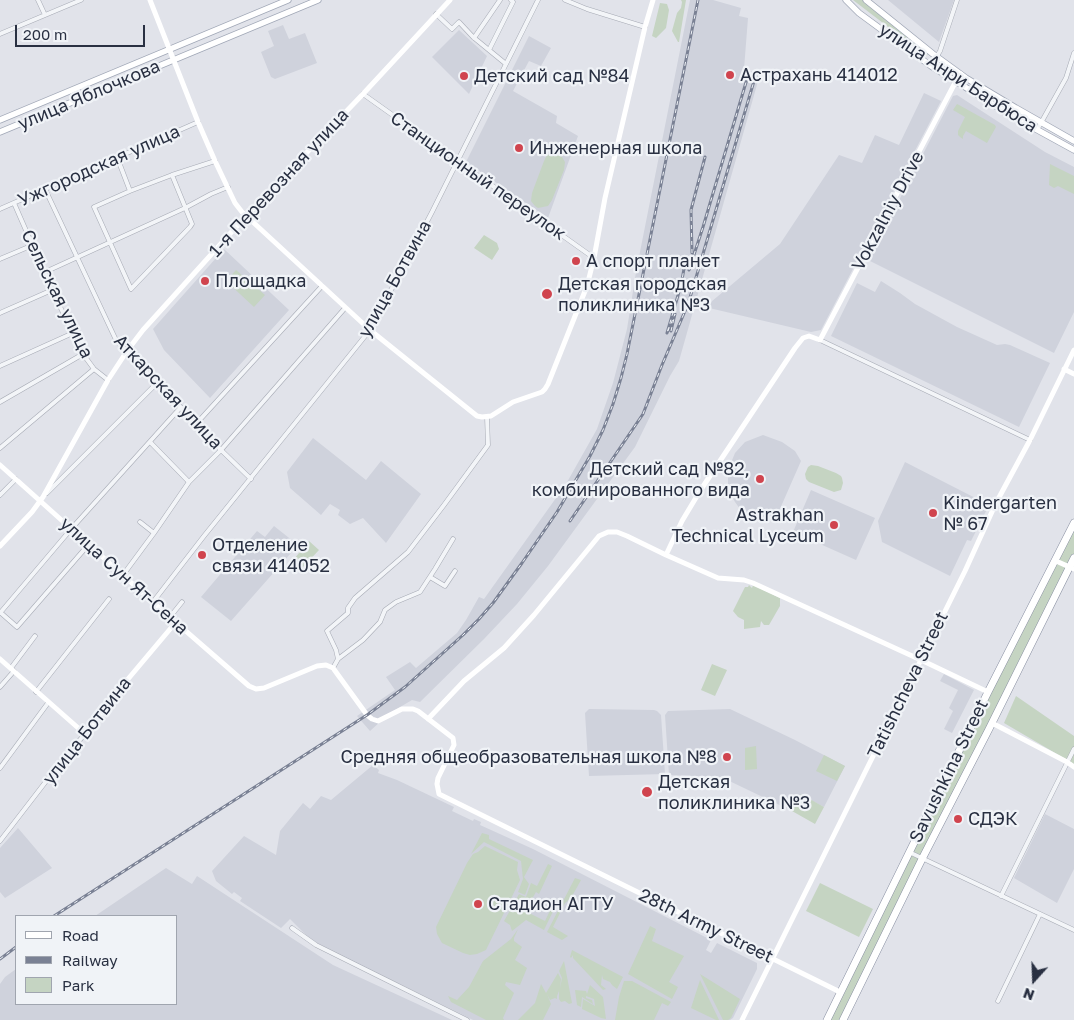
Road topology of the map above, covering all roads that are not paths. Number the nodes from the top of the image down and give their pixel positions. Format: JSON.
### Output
{"nodes":[{"id":1,"x":38,"y":0,"type":"edge"},
{"id":2,"x":81,"y":0,"type":"edge"},
{"id":3,"x":150,"y":0,"type":"edge"},
{"id":4,"x":288,"y":0,"type":"edge"},
{"id":5,"x":318,"y":0,"type":"edge"},
{"id":6,"x":450,"y":0,"type":"edge"},
{"id":7,"x":500,"y":0,"type":"edge"},
{"id":8,"x":510,"y":0,"type":"edge"},
{"id":9,"x":538,"y":0,"type":"edge"},
{"id":10,"x":565,"y":0,"type":"edge"},
{"id":11,"x":653,"y":0,"type":"edge"},
{"id":12,"x":846,"y":0,"type":"edge"},
{"id":13,"x":866,"y":0,"type":"edge"},
{"id":14,"x":958,"y":0,"type":"edge"},
{"id":15,"x":436,"y":14,"type":"junction"},
{"id":16,"x":45,"y":15,"type":"junction"},
{"id":17,"x":645,"y":28,"type":"junction"},
{"id":18,"x":0,"y":34,"type":"edge"},
{"id":19,"x":474,"y":38,"type":"junction"},
{"id":20,"x":170,"y":50,"type":"junction"},
{"id":21,"x":489,"y":50,"type":"junction"},
{"id":22,"x":1074,"y":53,"type":"edge"},
{"id":23,"x":937,"y":57,"type":"junction"},
{"id":24,"x":174,"y":59,"type":"junction"},
{"id":25,"x":506,"y":64,"type":"junction"},
{"id":26,"x":931,"y":66,"type":"junction"},
{"id":27,"x":961,"y":74,"type":"junction"},
{"id":28,"x":956,"y":81,"type":"junction"},
{"id":29,"x":363,"y":94,"type":"junction"},
{"id":30,"x":0,"y":120,"type":"edge"},
{"id":31,"x":198,"y":122,"type":"junction"},
{"id":32,"x":1041,"y":123,"type":"junction"},
{"id":33,"x":1037,"y":130,"type":"junction"},
{"id":34,"x":0,"y":132,"type":"edge"},
{"id":35,"x":1074,"y":141,"type":"edge"},
{"id":36,"x":1074,"y":150,"type":"edge"},
{"id":37,"x":117,"y":157,"type":"junction"},
{"id":38,"x":215,"y":161,"type":"junction"},
{"id":39,"x":458,"y":162,"type":"junction"},
{"id":40,"x":172,"y":175,"type":"junction"},
{"id":41,"x":228,"y":187,"type":"junction"},
{"id":42,"x":45,"y":189,"type":"junction"},
{"id":43,"x":130,"y":191,"type":"junction"},
{"id":44,"x":14,"y":203,"type":"junction"},
{"id":45,"x":185,"y":208,"type":"junction"},
{"id":46,"x":0,"y":209,"type":"edge"},
{"id":47,"x":246,"y":216,"type":"junction"},
{"id":48,"x":110,"y":243,"type":"junction"},
{"id":49,"x":33,"y":244,"type":"junction"},
{"id":50,"x":77,"y":258,"type":"junction"},
{"id":51,"x":594,"y":258,"type":"junction"},
{"id":52,"x":0,"y":259,"type":"edge"},
{"id":53,"x":45,"y":272,"type":"junction"},
{"id":54,"x":322,"y":286,"type":"junction"},
{"id":55,"x":52,"y":290,"type":"junction"},
{"id":56,"x":346,"y":308,"type":"junction"},
{"id":57,"x":0,"y":313,"type":"edge"},
{"id":58,"x":370,"y":330,"type":"junction"},
{"id":59,"x":73,"y":333,"type":"junction"},
{"id":60,"x":820,"y":340,"type":"junction"},
{"id":61,"x":1074,"y":350,"type":"edge"},
{"id":62,"x":127,"y":352,"type":"junction"},
{"id":63,"x":83,"y":354,"type":"junction"},
{"id":64,"x":0,"y":366,"type":"edge"},
{"id":65,"x":94,"y":369,"type":"junction"},
{"id":66,"x":1064,"y":370,"type":"junction"},
{"id":67,"x":1074,"y":374,"type":"edge"},
{"id":68,"x":108,"y":380,"type":"junction"},
{"id":69,"x":158,"y":383,"type":"junction"},
{"id":70,"x":0,"y":402,"type":"edge"},
{"id":71,"x":181,"y":407,"type":"junction"},
{"id":72,"x":487,"y":417,"type":"junction"},
{"id":73,"x":196,"y":424,"type":"junction"},
{"id":74,"x":1030,"y":440,"type":"junction"},
{"id":75,"x":150,"y":442,"type":"junction"},
{"id":76,"x":0,"y":448,"type":"edge"},
{"id":77,"x":221,"y":450,"type":"junction"},
{"id":78,"x":0,"y":465,"type":"edge"},
{"id":79,"x":251,"y":479,"type":"junction"},
{"id":80,"x":16,"y":480,"type":"junction"},
{"id":81,"x":190,"y":482,"type":"junction"},
{"id":82,"x":0,"y":495,"type":"edge"},
{"id":83,"x":42,"y":499,"type":"junction"},
{"id":84,"x":141,"y":523,"type":"dead end"},
{"id":85,"x":1074,"y":523,"type":"edge"},
{"id":86,"x":72,"y":528,"type":"junction"},
{"id":87,"x":154,"y":533,"type":"junction"},
{"id":88,"x":453,"y":539,"type":"dead end"},
{"id":89,"x":89,"y":544,"type":"junction"},
{"id":90,"x":0,"y":546,"type":"edge"},
{"id":91,"x":666,"y":555,"type":"junction"},
{"id":92,"x":1074,"y":558,"type":"edge"},
{"id":93,"x":1056,"y":561,"type":"junction"},
{"id":94,"x":1072,"y":568,"type":"edge"},
{"id":95,"x":456,"y":571,"type":"dead end"},
{"id":96,"x":123,"y":575,"type":"junction"},
{"id":97,"x":430,"y":577,"type":"junction"},
{"id":98,"x":109,"y":599,"type":"dead end"},
{"id":99,"x":153,"y":602,"type":"junction"},
{"id":100,"x":182,"y":602,"type":"dead end"},
{"id":101,"x":0,"y":613,"type":"edge"},
{"id":102,"x":170,"y":617,"type":"junction"},
{"id":103,"x":176,"y":622,"type":"junction"},
{"id":104,"x":35,"y":636,"type":"dead end"},
{"id":105,"x":0,"y":659,"type":"edge"},
{"id":106,"x":338,"y":659,"type":"junction"},
{"id":107,"x":921,"y":660,"type":"junction"},
{"id":108,"x":333,"y":668,"type":"junction"},
{"id":109,"x":12,"y":670,"type":"junction"},
{"id":110,"x":0,"y":687,"type":"edge"},
{"id":111,"x":36,"y":692,"type":"junction"},
{"id":112,"x":988,"y":692,"type":"junction"},
{"id":113,"x":48,"y":702,"type":"junction"},
{"id":114,"x":428,"y":719,"type":"junction"},
{"id":115,"x":992,"y":723,"type":"junction"},
{"id":116,"x":85,"y":734,"type":"junction"},
{"id":117,"x":1074,"y":749,"type":"edge"},
{"id":118,"x":1067,"y":762,"type":"junction"},
{"id":119,"x":1074,"y":767,"type":"edge"},
{"id":120,"x":0,"y":768,"type":"edge"},
{"id":121,"x":0,"y":841,"type":"edge"},
{"id":122,"x":909,"y":852,"type":"junction"},
{"id":123,"x":922,"y":859,"type":"junction"},
{"id":124,"x":1001,"y":896,"type":"junction"},
{"id":125,"x":1040,"y":914,"type":"junction"},
{"id":126,"x":292,"y":928,"type":"dead end"},
{"id":127,"x":1074,"y":930,"type":"edge"},
{"id":128,"x":773,"y":959,"type":"junction"},
{"id":129,"x":840,"y":992,"type":"junction"},
{"id":130,"x":998,"y":1001,"type":"dead end"},
{"id":131,"x":467,"y":1020,"type":"edge"},
{"id":132,"x":742,"y":1020,"type":"edge"},
{"id":133,"x":827,"y":1020,"type":"edge"},
{"id":134,"x":843,"y":1020,"type":"edge"}],
"edges":[{"from":1,"to":16,"type":"street"},
{"from":2,"to":16,"type":"street"},
{"from":3,"to":20,"type":"main road"},
{"from":4,"to":20,"type":"main road","name":"улица Яблочкова"},
{"from":5,"to":24,"type":"main road","name":"улица Яблочкова"},
{"from":6,"to":15,"type":"main road","name":"1-я Перевозная улица"},
{"from":7,"to":19,"type":"street"},
{"from":8,"to":21,"type":"street"},
{"from":9,"to":25,"type":"street","name":"улица Ботвина"},
{"from":10,"to":17,"type":"street"},
{"from":11,"to":17,"type":"main road"},
{"from":12,"to":26,"type":"main road","name":"улица Анри Барбюса"},
{"from":13,"to":23,"type":"main road","name":"улица Анри Барбюса"},
{"from":14,"to":23,"type":"street"},
{"from":15,"to":19,"type":"street"},
{"from":15,"to":29,"type":"main road","name":"1-я Перевозная улица"},
{"from":16,"to":18,"type":"street"},
{"from":17,"to":51,"type":"main road"},
{"from":19,"to":21,"type":"street"},
{"from":20,"to":24,"type":"main road"},
{"from":20,"to":30,"type":"main road","name":"улица Яблочкова"},
{"from":21,"to":25,"type":"street"},
{"from":22,"to":32,"type":"street"},
{"from":23,"to":26,"type":"street"},
{"from":23,"to":27,"type":"main road","name":"улица Анри Барбюса"},
{"from":24,"to":31,"type":"main road"},
{"from":24,"to":34,"type":"main road","name":"улица Яблочкова"},
{"from":25,"to":39,"type":"street","name":"улица Ботвина"},
{"from":26,"to":28,"type":"main road","name":"улица Анри Барбюса"},
{"from":27,"to":28,"type":"main road","name":"Vokzalniy Drive"},
{"from":27,"to":32,"type":"main road","name":"улица Анри Барбюса"},
{"from":28,"to":33,"type":"main road","name":"улица Анри Барбюса"},
{"from":28,"to":60,"type":"main road","name":"Vokzalniy Drive"},
{"from":29,"to":39,"type":"street","name":"Станционный переулок"},
{"from":29,"to":47,"type":"main road","name":"1-я Перевозная улица"},
{"from":31,"to":37,"type":"street","name":"Ужгородская улица"},
{"from":31,"to":38,"type":"main road"},
{"from":32,"to":33,"type":"street"},
{"from":32,"to":35,"type":"main road","name":"улица Анри Барбюса"},
{"from":33,"to":36,"type":"main road","name":"улица Анри Барбюса"},
{"from":37,"to":42,"type":"street","name":"Ужгородская улица"},
{"from":37,"to":43,"type":"street"},
{"from":38,"to":40,"type":"street"},
{"from":38,"to":41,"type":"main road"},
{"from":39,"to":51,"type":"street","name":"Станционный переулок"},
{"from":39,"to":58,"type":"street","name":"улица Ботвина"},
{"from":40,"to":43,"type":"street"},
{"from":40,"to":45,"type":"street"},
{"from":41,"to":45,"type":"street"},
{"from":41,"to":47,"type":"main road"},
{"from":42,"to":44,"type":"street","name":"Ужгородская улица"},
{"from":42,"to":50,"type":"street","name":"Аткарская улица"},
{"from":43,"to":48,"type":"street"},
{"from":44,"to":46,"type":"street","name":"Ужгородская улица"},
{"from":44,"to":49,"type":"street","name":"Сельская улица"},
{"from":45,"to":48,"type":"street"},
{"from":45,"to":48,"type":"street"},
{"from":47,"to":54,"type":"main road"},
{"from":47,"to":62,"type":"main road","name":"1-я Перевозная улица"},
{"from":48,"to":50,"type":"street"},
{"from":49,"to":52,"type":"street"},
{"from":49,"to":53,"type":"street","name":"Сельская улица"},
{"from":50,"to":53,"type":"street"},
{"from":50,"to":62,"type":"street","name":"Аткарская улица"},
{"from":51,"to":72,"type":"main road"},
{"from":53,"to":55,"type":"street","name":"Сельская улица"},
{"from":54,"to":56,"type":"main road"},
{"from":54,"to":73,"type":"street"},
{"from":55,"to":57,"type":"street"},
{"from":55,"to":59,"type":"street","name":"Сельская улица"},
{"from":56,"to":58,"type":"main road"},
{"from":56,"to":77,"type":"street"},
{"from":58,"to":72,"type":"main road"},
{"from":58,"to":79,"type":"street","name":"улица Ботвина"},
{"from":59,"to":63,"type":"street","name":"Сельская улица"},
{"from":59,"to":64,"type":"street"},
{"from":60,"to":74,"type":"street"},
{"from":60,"to":91,"type":"main road"},
{"from":61,"to":66,"type":"main road","name":"Tatishcheva Street"},
{"from":62,"to":68,"type":"main road","name":"1-я Перевозная улица"},
{"from":62,"to":69,"type":"street","name":"Аткарская улица"},
{"from":63,"to":65,"type":"street","name":"Сельская улица"},
{"from":63,"to":70,"type":"street"},
{"from":65,"to":68,"type":"street","name":"Сельская улица"},
{"from":65,"to":76,"type":"street"},
{"from":66,"to":67,"type":"main road"},
{"from":66,"to":74,"type":"main road","name":"Tatishcheva Street"},
{"from":68,"to":83,"type":"main road","name":"1-я Перевозная улица"},
{"from":69,"to":71,"type":"street","name":"Аткарская улица"},
{"from":69,"to":83,"type":"street"},
{"from":71,"to":73,"type":"street","name":"Аткарская улица"},
{"from":71,"to":75,"type":"street"},
{"from":72,"to":106,"type":"street"},
{"from":73,"to":77,"type":"street","name":"Аткарская улица"},
{"from":74,"to":107,"type":"main road","name":"Tatishcheva Street"},
{"from":75,"to":81,"type":"street"},
{"from":75,"to":86,"type":"street"},
{"from":77,"to":79,"type":"street","name":"Аткарская улица"},
{"from":77,"to":81,"type":"street"},
{"from":78,"to":80,"type":"main road","name":"улица Сун Ят-Сена"},
{"from":79,"to":99,"type":"street","name":"улица Ботвина"},
{"from":80,"to":82,"type":"street"},
{"from":80,"to":83,"type":"main road","name":"улица Сун Ят-Сена"},
{"from":81,"to":87,"type":"street"},
{"from":83,"to":86,"type":"main road","name":"улица Сун Ят-Сена"},
{"from":83,"to":90,"type":"main road","name":"1-я Перевозная улица"},
{"from":84,"to":87,"type":"street"},
{"from":85,"to":93,"type":"highway","name":"Savushkina Street"},
{"from":86,"to":89,"type":"main road","name":"улица Сун Ят-Сена"},
{"from":86,"to":101,"type":"street"},
{"from":87,"to":96,"type":"street"},
{"from":88,"to":97,"type":"street"},
{"from":89,"to":96,"type":"main road","name":"улица Сун Ят-Сена"},
{"from":89,"to":101,"type":"street"},
{"from":91,"to":107,"type":"main road"},
{"from":91,"to":114,"type":"main road"},
{"from":92,"to":94,"type":"highway","name":"Savushkina Street"},
{"from":93,"to":94,"type":"main road"},
{"from":93,"to":112,"type":"highway","name":"Savushkina Street"},
{"from":94,"to":115,"type":"highway","name":"Savushkina Street"},
{"from":95,"to":97,"type":"street"},
{"from":96,"to":99,"type":"main road","name":"улица Сун Ят-Сена"},
{"from":97,"to":106,"type":"street"},
{"from":98,"to":111,"type":"street"},
{"from":99,"to":102,"type":"main road","name":"улица Сун Ят-Сена"},
{"from":100,"to":102,"type":"street"},
{"from":102,"to":103,"type":"main road","name":"улица Сун Ят-Сена"},
{"from":103,"to":108,"type":"main road","name":"улица Сун Ят-Сена"},
{"from":103,"to":116,"type":"main road","name":"улица Ботвина"},
{"from":104,"to":109,"type":"street"},
{"from":105,"to":109,"type":"main road"},
{"from":106,"to":108,"type":"street"},
{"from":107,"to":112,"type":"main road"},
{"from":107,"to":128,"type":"main road","name":"Tatishcheva Street"},
{"from":108,"to":114,"type":"main road"},
{"from":109,"to":110,"type":"street"},
{"from":109,"to":111,"type":"main road"},
{"from":111,"to":113,"type":"main road"},
{"from":112,"to":122,"type":"highway","name":"Savushkina Street"},
{"from":113,"to":116,"type":"main road"},
{"from":113,"to":120,"type":"street"},
{"from":114,"to":128,"type":"main road","name":"28th Army Street"},
{"from":115,"to":118,"type":"main road"},
{"from":115,"to":123,"type":"highway","name":"Savushkina Street"},
{"from":116,"to":121,"type":"street","name":"улица Ботвина"},
{"from":117,"to":118,"type":"street"},
{"from":118,"to":119,"type":"main road"},
{"from":118,"to":124,"type":"street"},
{"from":122,"to":123,"type":"street"},
{"from":122,"to":129,"type":"highway","name":"Savushkina Street"},
{"from":123,"to":124,"type":"street"},
{"from":123,"to":134,"type":"highway","name":"Savushkina Street"},
{"from":124,"to":125,"type":"street"},
{"from":125,"to":127,"type":"street"},
{"from":125,"to":130,"type":"street"},
{"from":126,"to":131,"type":"street"},
{"from":128,"to":129,"type":"main road","name":"28th Army Street"},
{"from":128,"to":132,"type":"main road","name":"Tatishcheva Street"},
{"from":129,"to":133,"type":"highway","name":"Savushkina Street"}]}
